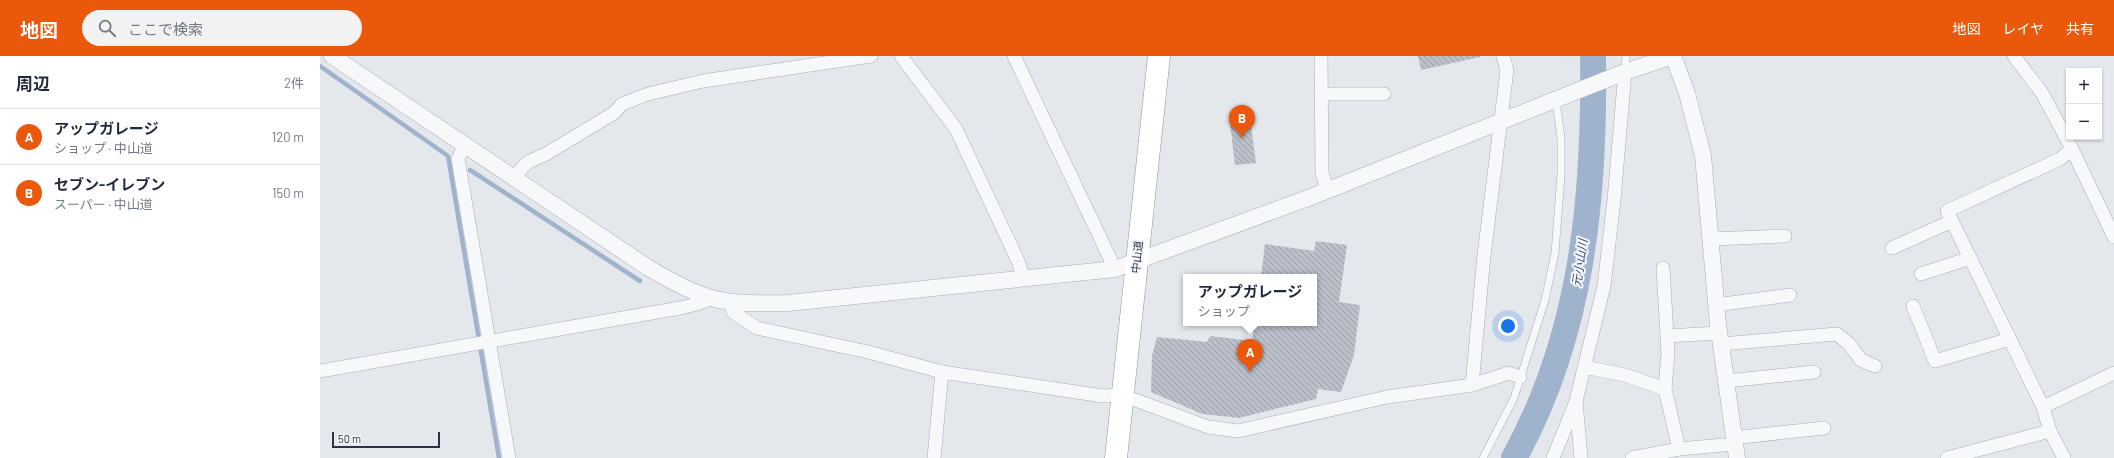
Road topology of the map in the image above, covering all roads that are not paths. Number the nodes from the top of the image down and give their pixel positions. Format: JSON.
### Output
{"nodes":[{"id":1,"x":332,"y":56,"type":"edge"},
{"id":2,"x":871,"y":56,"type":"edge"},
{"id":3,"x":901,"y":56,"type":"edge"},
{"id":4,"x":1014,"y":56,"type":"edge"},
{"id":5,"x":1159,"y":56,"type":"edge"},
{"id":6,"x":1321,"y":56,"type":"edge"},
{"id":7,"x":1503,"y":56,"type":"edge"},
{"id":8,"x":1626,"y":56,"type":"edge"},
{"id":9,"x":1673,"y":56,"type":"edge"},
{"id":10,"x":2014,"y":56,"type":"edge"},
{"id":11,"x":832,"y":59,"type":"edge"},
{"id":12,"x":1622,"y":74,"type":"junction"},
{"id":13,"x":1321,"y":94,"type":"junction"},
{"id":14,"x":1384,"y":94,"type":"dead end"},
{"id":15,"x":1561,"y":98,"type":"junction"},
{"id":16,"x":1500,"y":123,"type":"junction"},
{"id":17,"x":465,"y":144,"type":"junction"},
{"id":18,"x":2072,"y":148,"type":"junction"},
{"id":19,"x":514,"y":177,"type":"junction"},
{"id":20,"x":1327,"y":191,"type":"junction"},
{"id":21,"x":1952,"y":221,"type":"junction"},
{"id":22,"x":1785,"y":236,"type":"dead end"},
{"id":23,"x":2114,"y":237,"type":"edge"},
{"id":24,"x":1711,"y":239,"type":"junction"},
{"id":25,"x":1892,"y":248,"type":"dead end"},
{"id":26,"x":1970,"y":258,"type":"junction"},
{"id":27,"x":1136,"y":262,"type":"junction"},
{"id":28,"x":1663,"y":268,"type":"dead end"},
{"id":29,"x":1115,"y":269,"type":"junction"},
{"id":30,"x":1921,"y":274,"type":"dead end"},
{"id":31,"x":1023,"y":277,"type":"junction"},
{"id":32,"x":1790,"y":295,"type":"dead end"},
{"id":33,"x":712,"y":298,"type":"junction"},
{"id":34,"x":730,"y":301,"type":"junction"},
{"id":35,"x":1716,"y":305,"type":"junction"},
{"id":36,"x":1913,"y":306,"type":"dead end"},
{"id":37,"x":1667,"y":336,"type":"junction"},
{"id":38,"x":1720,"y":338,"type":"junction"},
{"id":39,"x":2010,"y":340,"type":"junction"},
{"id":40,"x":489,"y":341,"type":"junction"},
{"id":41,"x":1584,"y":366,"type":"junction"},
{"id":42,"x":1875,"y":366,"type":"dead end"},
{"id":43,"x":320,"y":371,"type":"edge"},
{"id":44,"x":942,"y":372,"type":"junction"},
{"id":45,"x":1814,"y":372,"type":"dead end"},
{"id":46,"x":2114,"y":374,"type":"edge"},
{"id":47,"x":1520,"y":377,"type":"junction"},
{"id":48,"x":1726,"y":381,"type":"junction"},
{"id":49,"x":1472,"y":385,"type":"junction"},
{"id":50,"x":1665,"y":389,"type":"junction"},
{"id":51,"x":1122,"y":395,"type":"junction"},
{"id":52,"x":1576,"y":402,"type":"junction"},
{"id":53,"x":2043,"y":407,"type":"junction"},
{"id":54,"x":1824,"y":428,"type":"dead end"},
{"id":55,"x":2050,"y":431,"type":"junction"},
{"id":56,"x":1735,"y":447,"type":"edge"},
{"id":57,"x":1679,"y":449,"type":"junction"},
{"id":58,"x":1705,"y":452,"type":"edge"},
{"id":59,"x":509,"y":458,"type":"edge"},
{"id":60,"x":934,"y":458,"type":"edge"},
{"id":61,"x":1116,"y":458,"type":"edge"},
{"id":62,"x":1483,"y":458,"type":"edge"},
{"id":63,"x":1553,"y":458,"type":"edge"},
{"id":64,"x":1582,"y":458,"type":"edge"},
{"id":65,"x":1632,"y":458,"type":"edge"},
{"id":66,"x":1947,"y":458,"type":"edge"},
{"id":67,"x":2064,"y":458,"type":"edge"}],
"edges":[{"from":1,"to":17,"type":"street"},
{"from":2,"to":11,"type":"street"},
{"from":3,"to":31,"type":"street"},
{"from":4,"to":29,"type":"street"},
{"from":5,"to":27,"type":"highway","name":"中山道"},
{"from":6,"to":13,"type":"street"},
{"from":7,"to":16,"type":"street"},
{"from":8,"to":12,"type":"lane"},
{"from":9,"to":12,"type":"street"},
{"from":9,"to":24,"type":"street"},
{"from":10,"to":18,"type":"street"},
{"from":11,"to":19,"type":"street"},
{"from":12,"to":15,"type":"street"},
{"from":12,"to":41,"type":"street"},
{"from":13,"to":14,"type":"street"},
{"from":13,"to":20,"type":"street"},
{"from":15,"to":16,"type":"street"},
{"from":15,"to":47,"type":"lane"},
{"from":16,"to":20,"type":"street"},
{"from":16,"to":49,"type":"street"},
{"from":17,"to":19,"type":"street"},
{"from":17,"to":40,"type":"street"},
{"from":18,"to":21,"type":"street"},
{"from":18,"to":23,"type":"street"},
{"from":19,"to":33,"type":"street"},
{"from":20,"to":27,"type":"street"},
{"from":21,"to":25,"type":"street"},
{"from":21,"to":26,"type":"street"},
{"from":22,"to":24,"type":"street"},
{"from":24,"to":35,"type":"street"},
{"from":26,"to":30,"type":"street"},
{"from":26,"to":39,"type":"street"},
{"from":27,"to":29,"type":"street"},
{"from":27,"to":51,"type":"highway","name":"中山道"},
{"from":28,"to":37,"type":"street"},
{"from":29,"to":31,"type":"street"},
{"from":31,"to":34,"type":"street"},
{"from":32,"to":35,"type":"street"},
{"from":33,"to":34,"type":"street"},
{"from":33,"to":40,"type":"street"},
{"from":34,"to":44,"type":"street"},
{"from":35,"to":38,"type":"street"},
{"from":36,"to":39,"type":"street"},
{"from":37,"to":38,"type":"street"},
{"from":37,"to":50,"type":"street"},
{"from":38,"to":42,"type":"street"},
{"from":38,"to":48,"type":"street"},
{"from":39,"to":53,"type":"street"},
{"from":40,"to":43,"type":"street"},
{"from":40,"to":59,"type":"street"},
{"from":41,"to":50,"type":"street"},
{"from":41,"to":52,"type":"street"},
{"from":44,"to":51,"type":"street"},
{"from":44,"to":60,"type":"street"},
{"from":45,"to":48,"type":"street"},
{"from":46,"to":53,"type":"street"},
{"from":47,"to":49,"type":"street"},
{"from":47,"to":62,"type":"lane"},
{"from":48,"to":56,"type":"street"},
{"from":49,"to":51,"type":"street"},
{"from":50,"to":57,"type":"street"},
{"from":51,"to":61,"type":"highway","name":"中山道"},
{"from":52,"to":63,"type":"street"},
{"from":52,"to":64,"type":"street"},
{"from":53,"to":55,"type":"street"},
{"from":54,"to":56,"type":"street"},
{"from":55,"to":66,"type":"street"},
{"from":55,"to":67,"type":"street"},
{"from":56,"to":58,"type":"street"},
{"from":57,"to":58,"type":"street"},
{"from":57,"to":65,"type":"street"}]}
